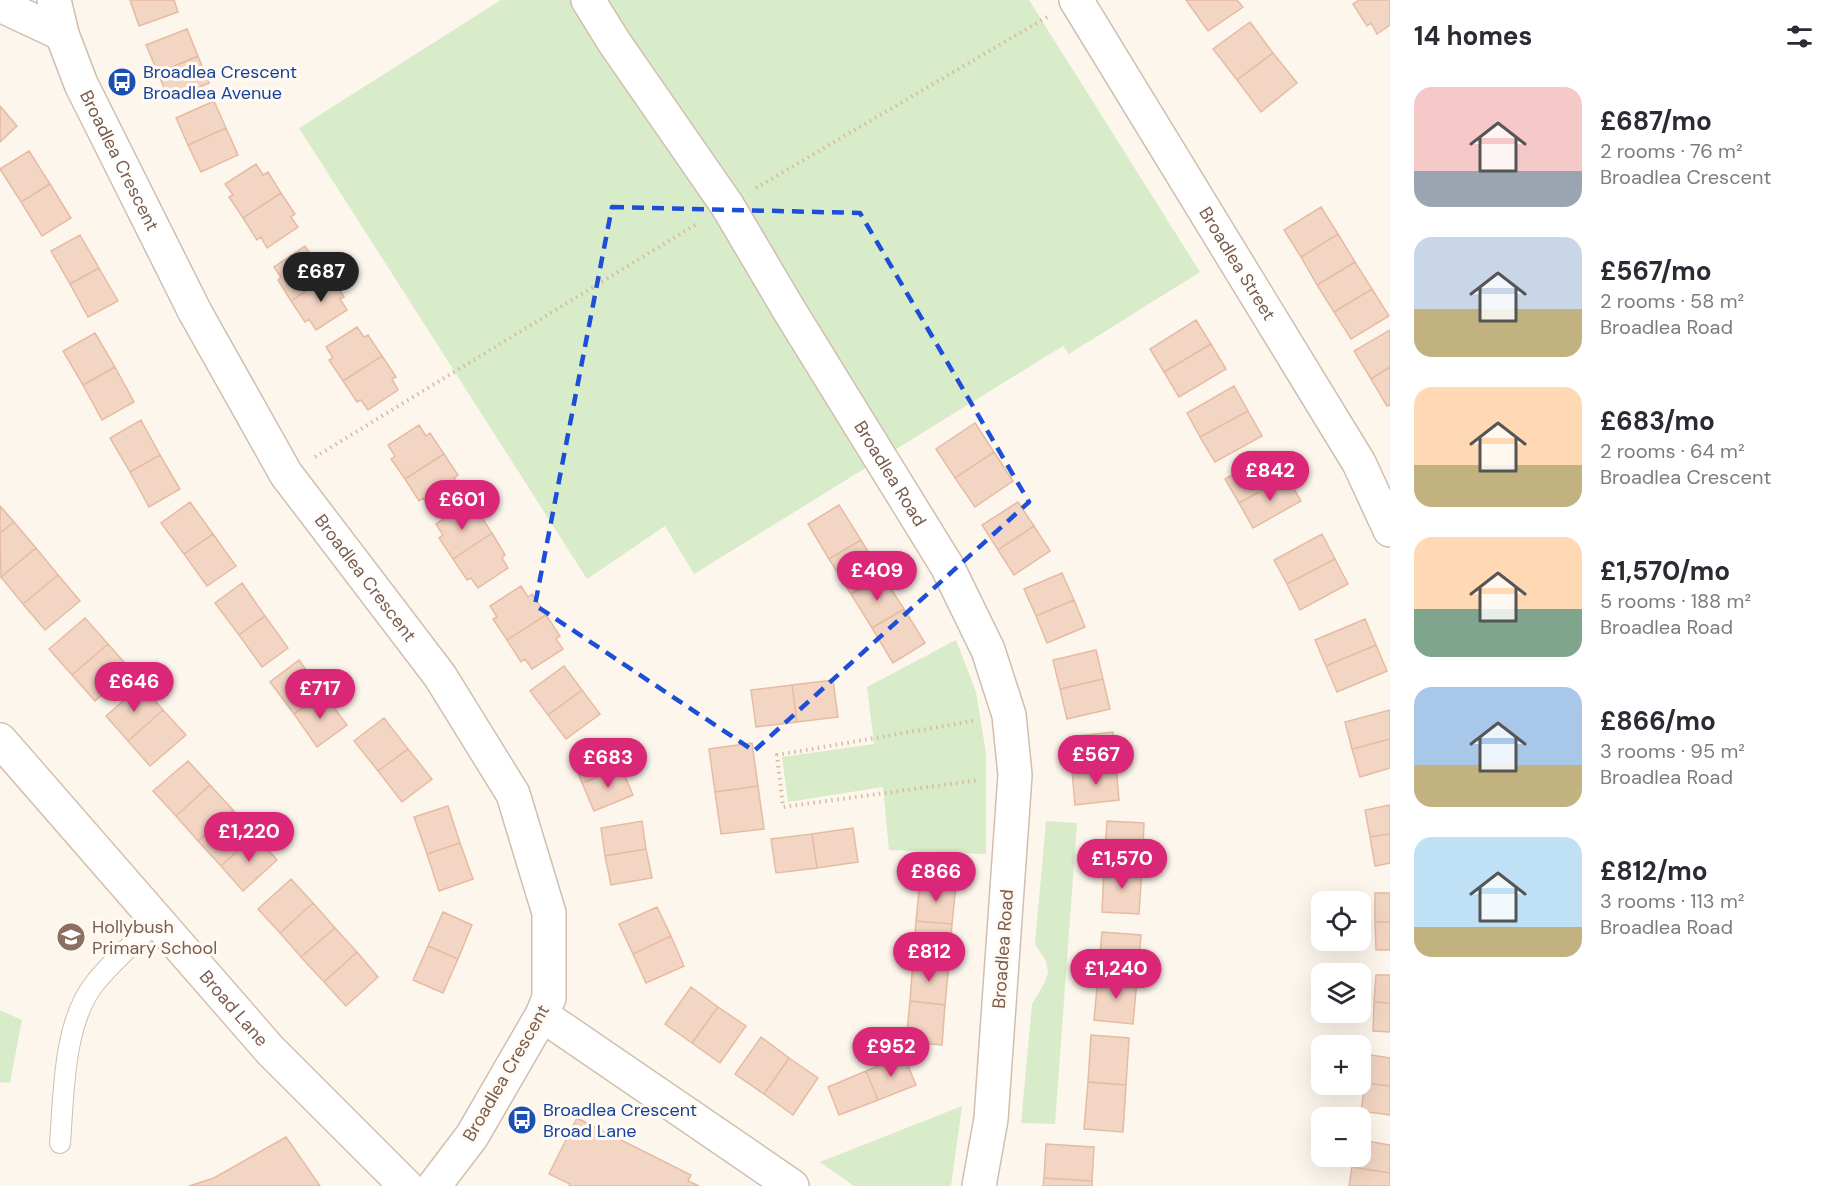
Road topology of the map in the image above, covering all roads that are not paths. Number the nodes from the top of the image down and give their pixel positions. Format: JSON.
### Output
{"nodes":[{"id":1,"x":54,"y":0,"type":"edge"},
{"id":2,"x":588,"y":0,"type":"edge"},
{"id":3,"x":0,"y":5,"type":"edge"},
{"id":4,"x":1066,"y":6,"type":"edge"},
{"id":5,"x":62,"y":34,"type":"junction"},
{"id":6,"x":1390,"y":530,"type":"edge"},
{"id":7,"x":0,"y":740,"type":"edge"},
{"id":8,"x":157,"y":921,"type":"junction"},
{"id":9,"x":542,"y":1015,"type":"junction"},
{"id":10,"x":60,"y":1143,"type":"dead end"},
{"id":11,"x":406,"y":1186,"type":"edge"},
{"id":12,"x":434,"y":1186,"type":"edge"},
{"id":13,"x":792,"y":1186,"type":"edge"},
{"id":14,"x":979,"y":1186,"type":"edge"}],
"edges":[{"from":1,"to":5,"type":"street","name":"Broadlea Crescent"},
{"from":2,"to":14,"type":"street","name":"Broadlea Road"},
{"from":3,"to":5,"type":"street"},
{"from":4,"to":6,"type":"street","name":"Broadlea Street"},
{"from":5,"to":9,"type":"street","name":"Broadlea Crescent"},
{"from":7,"to":8,"type":"street","name":"Broad Lane"},
{"from":8,"to":10,"type":"lane"},
{"from":8,"to":11,"type":"street","name":"Broad Lane"},
{"from":9,"to":12,"type":"street","name":"Broadlea Crescent"},
{"from":9,"to":13,"type":"street"}]}
